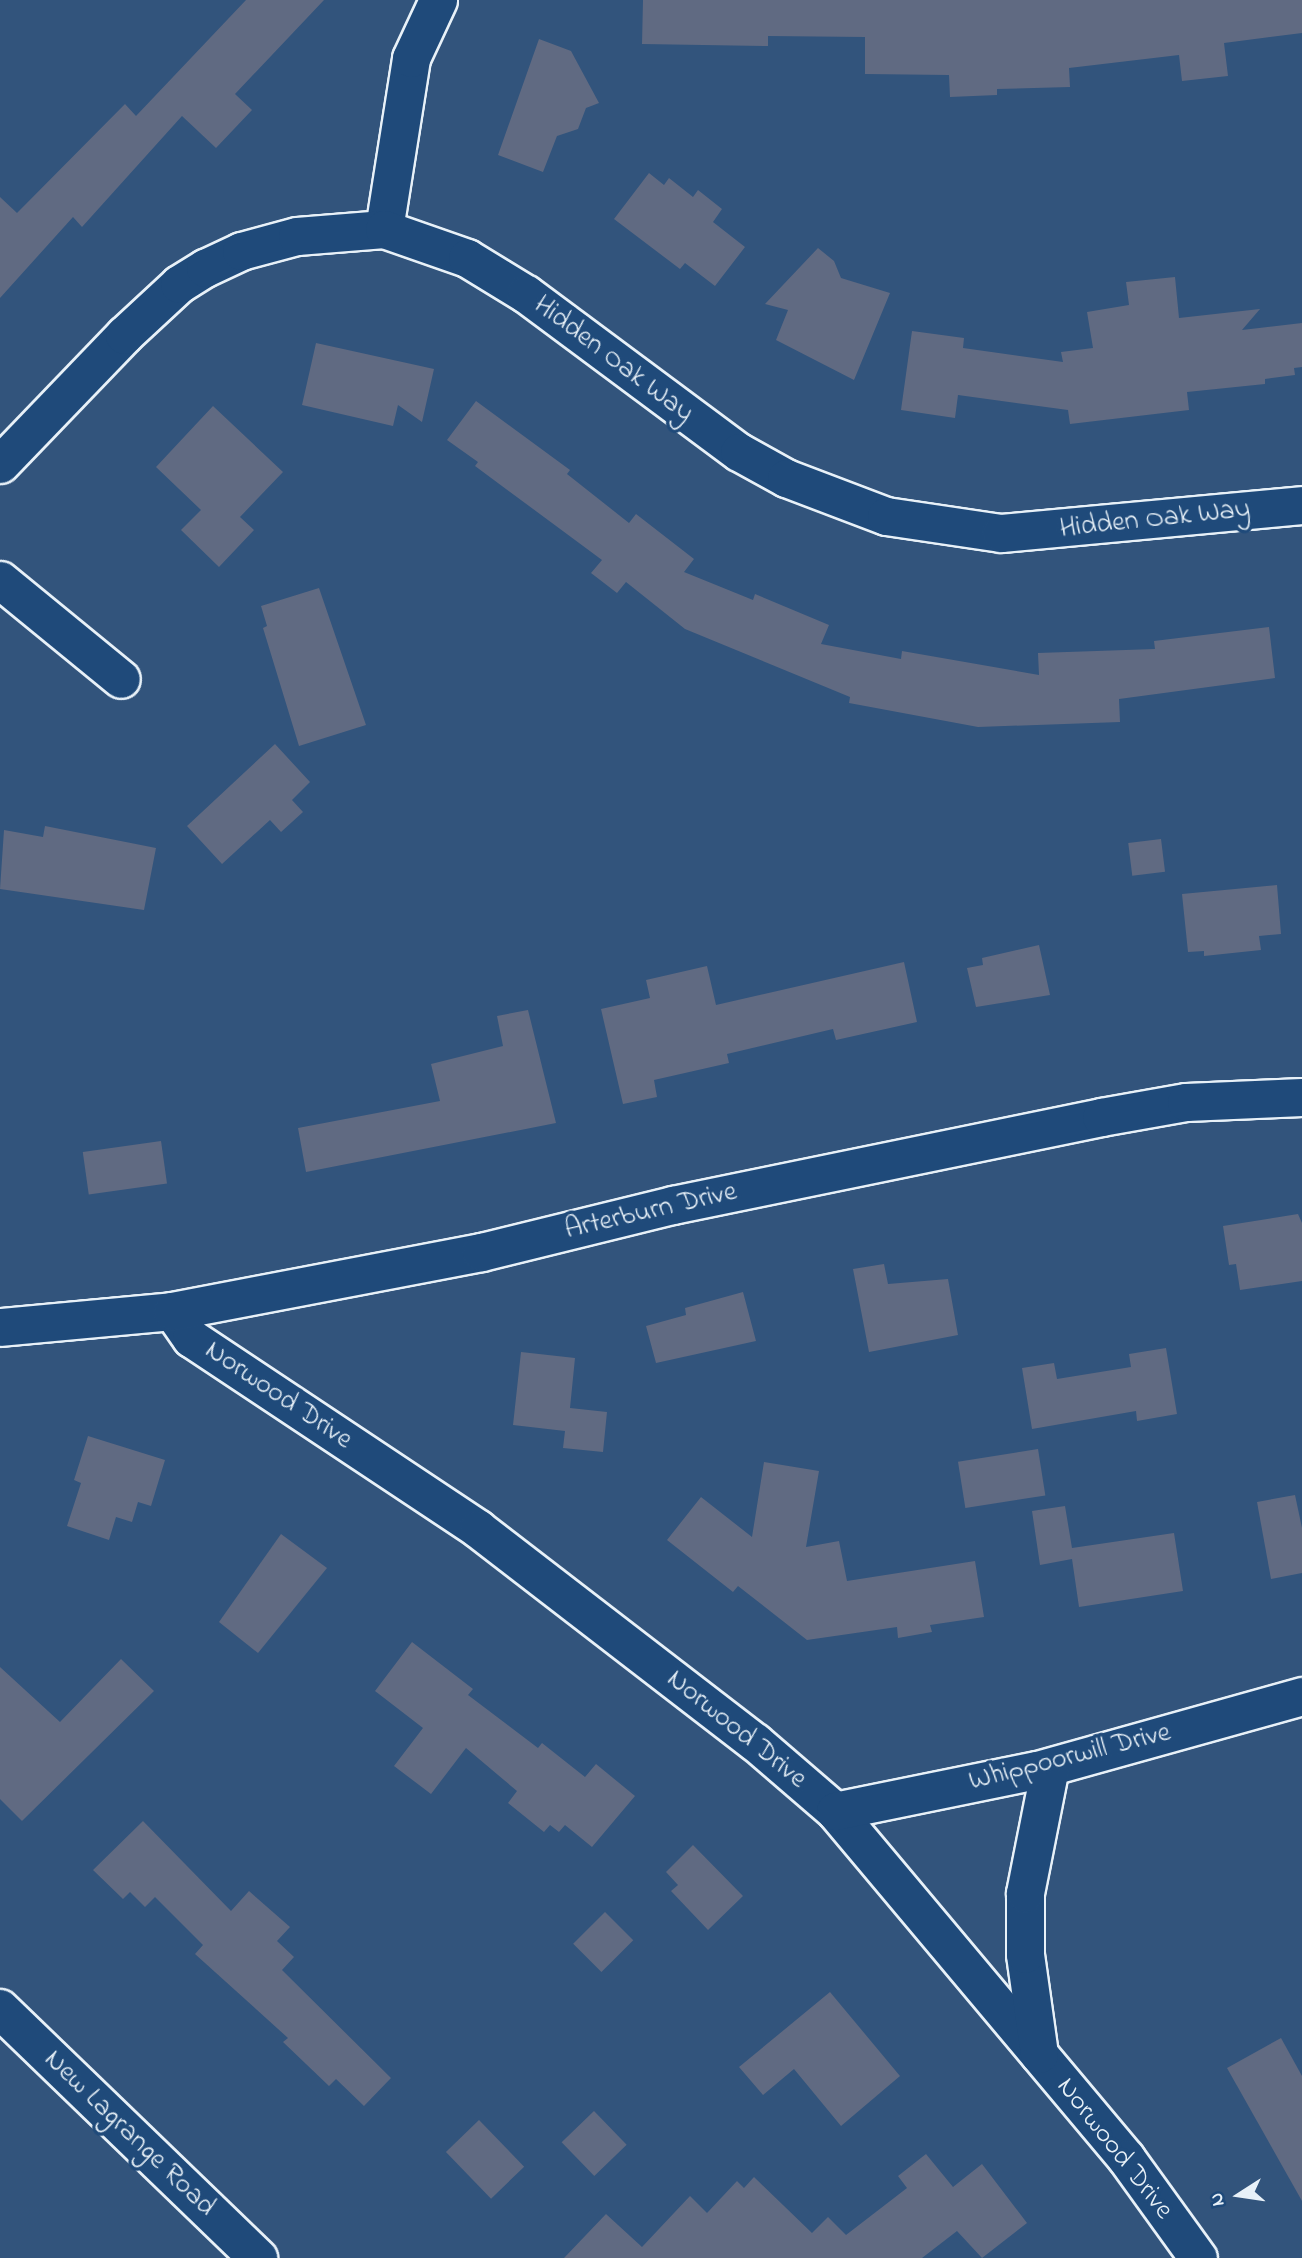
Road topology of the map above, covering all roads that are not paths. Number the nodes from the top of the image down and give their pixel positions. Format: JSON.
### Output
{"nodes":[{"id":1,"x":438,"y":0,"type":"edge"},
{"id":2,"x":384,"y":229,"type":"junction"},
{"id":3,"x":0,"y":464,"type":"edge"},
{"id":4,"x":1302,"y":505,"type":"edge"},
{"id":5,"x":0,"y":580,"type":"edge"},
{"id":6,"x":121,"y":679,"type":"dead end"},
{"id":7,"x":1302,"y":1097,"type":"edge"},
{"id":8,"x":172,"y":1311,"type":"junction"},
{"id":9,"x":0,"y":1327,"type":"edge"},
{"id":10,"x":1302,"y":1696,"type":"edge"},
{"id":11,"x":1050,"y":1767,"type":"junction"},
{"id":12,"x":835,"y":1811,"type":"junction"},
{"id":13,"x":0,"y":2009,"type":"edge"},
{"id":14,"x":1039,"y":2055,"type":"junction"},
{"id":15,"x":258,"y":2258,"type":"edge"},
{"id":16,"x":1198,"y":2258,"type":"edge"}],
"edges":[{"from":1,"to":2,"type":"street"},
{"from":2,"to":3,"type":"street","name":"Hidden Oak Way"},
{"from":2,"to":4,"type":"street","name":"Hidden Oak Way"},
{"from":5,"to":6,"type":"street"},
{"from":7,"to":8,"type":"street","name":"Arterburn Drive"},
{"from":8,"to":9,"type":"street","name":"Arterburn Drive"},
{"from":8,"to":12,"type":"street","name":"Norwood Drive"},
{"from":10,"to":11,"type":"street","name":"Whippoorwill Drive"},
{"from":11,"to":12,"type":"street","name":"Whippoorwill Drive"},
{"from":11,"to":14,"type":"street"},
{"from":12,"to":14,"type":"street","name":"Norwood Drive"},
{"from":13,"to":15,"type":"main road","name":"New Lagrange Road"},
{"from":14,"to":16,"type":"street","name":"Norwood Drive"}]}
